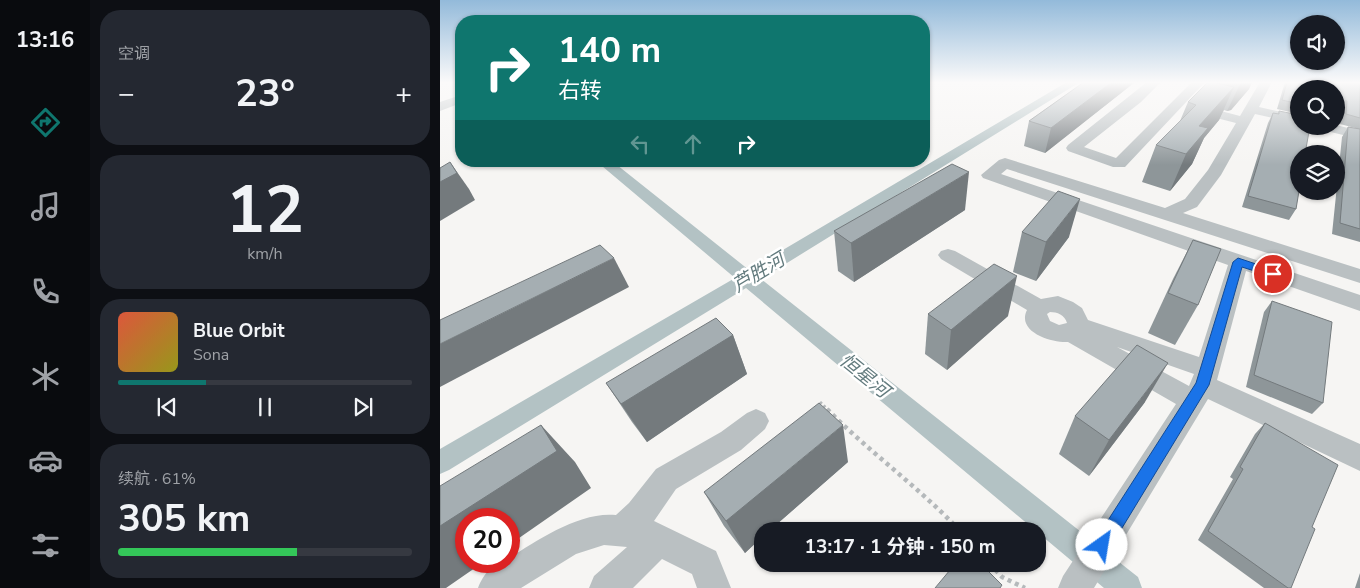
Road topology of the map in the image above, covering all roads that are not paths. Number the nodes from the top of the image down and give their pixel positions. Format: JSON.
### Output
{"nodes":[{"id":1,"x":1123,"y":109,"type":"edge"},
{"id":2,"x":1174,"y":109,"type":"edge"},
{"id":3,"x":1213,"y":109,"type":"edge"},
{"id":4,"x":1251,"y":109,"type":"edge"},
{"id":5,"x":1248,"y":115,"type":"junction"},
{"id":6,"x":1290,"y":119,"type":"edge"},
{"id":7,"x":1345,"y":131,"type":"edge"},
{"id":8,"x":1360,"y":135,"type":"edge"},
{"id":9,"x":1191,"y":203,"type":"junction"},
{"id":10,"x":1167,"y":214,"type":"junction"},
{"id":11,"x":1204,"y":226,"type":"junction"},
{"id":12,"x":948,"y":255,"type":"dead end"},
{"id":13,"x":1238,"y":262,"type":"junction"},
{"id":14,"x":1360,"y":276,"type":"edge"},
{"id":15,"x":1360,"y":304,"type":"edge"},
{"id":16,"x":1075,"y":329,"type":"junction"},
{"id":17,"x":1201,"y":385,"type":"junction"},
{"id":18,"x":756,"y":421,"type":"dead end"},
{"id":19,"x":1360,"y":458,"type":"edge"},
{"id":20,"x":621,"y":531,"type":"junction"},
{"id":21,"x":658,"y":540,"type":"junction"},
{"id":22,"x":495,"y":588,"type":"edge"},
{"id":23,"x":606,"y":588,"type":"edge"},
{"id":24,"x":714,"y":588,"type":"edge"},
{"id":25,"x":1075,"y":588,"type":"edge"}],
"edges":[{"from":1,"to":2,"type":"street"},
{"from":3,"to":5,"type":"street"},
{"from":4,"to":5,"type":"street"},
{"from":5,"to":6,"type":"street"},
{"from":5,"to":9,"type":"street"},
{"from":7,"to":8,"type":"street"},
{"from":9,"to":10,"type":"street"},
{"from":9,"to":11,"type":"street"},
{"from":10,"to":11,"type":"street"},
{"from":10,"to":13,"type":"street"},
{"from":11,"to":14,"type":"street"},
{"from":12,"to":16,"type":"street"},
{"from":13,"to":15,"type":"street"},
{"from":13,"to":17,"type":"street"},
{"from":16,"to":17,"type":"street"},
{"from":16,"to":17,"type":"street"},
{"from":17,"to":19,"type":"street"},
{"from":17,"to":25,"type":"street"},
{"from":18,"to":20,"type":"street"},
{"from":20,"to":21,"type":"street"},
{"from":20,"to":22,"type":"street"},
{"from":21,"to":23,"type":"street"},
{"from":21,"to":24,"type":"street"}]}
